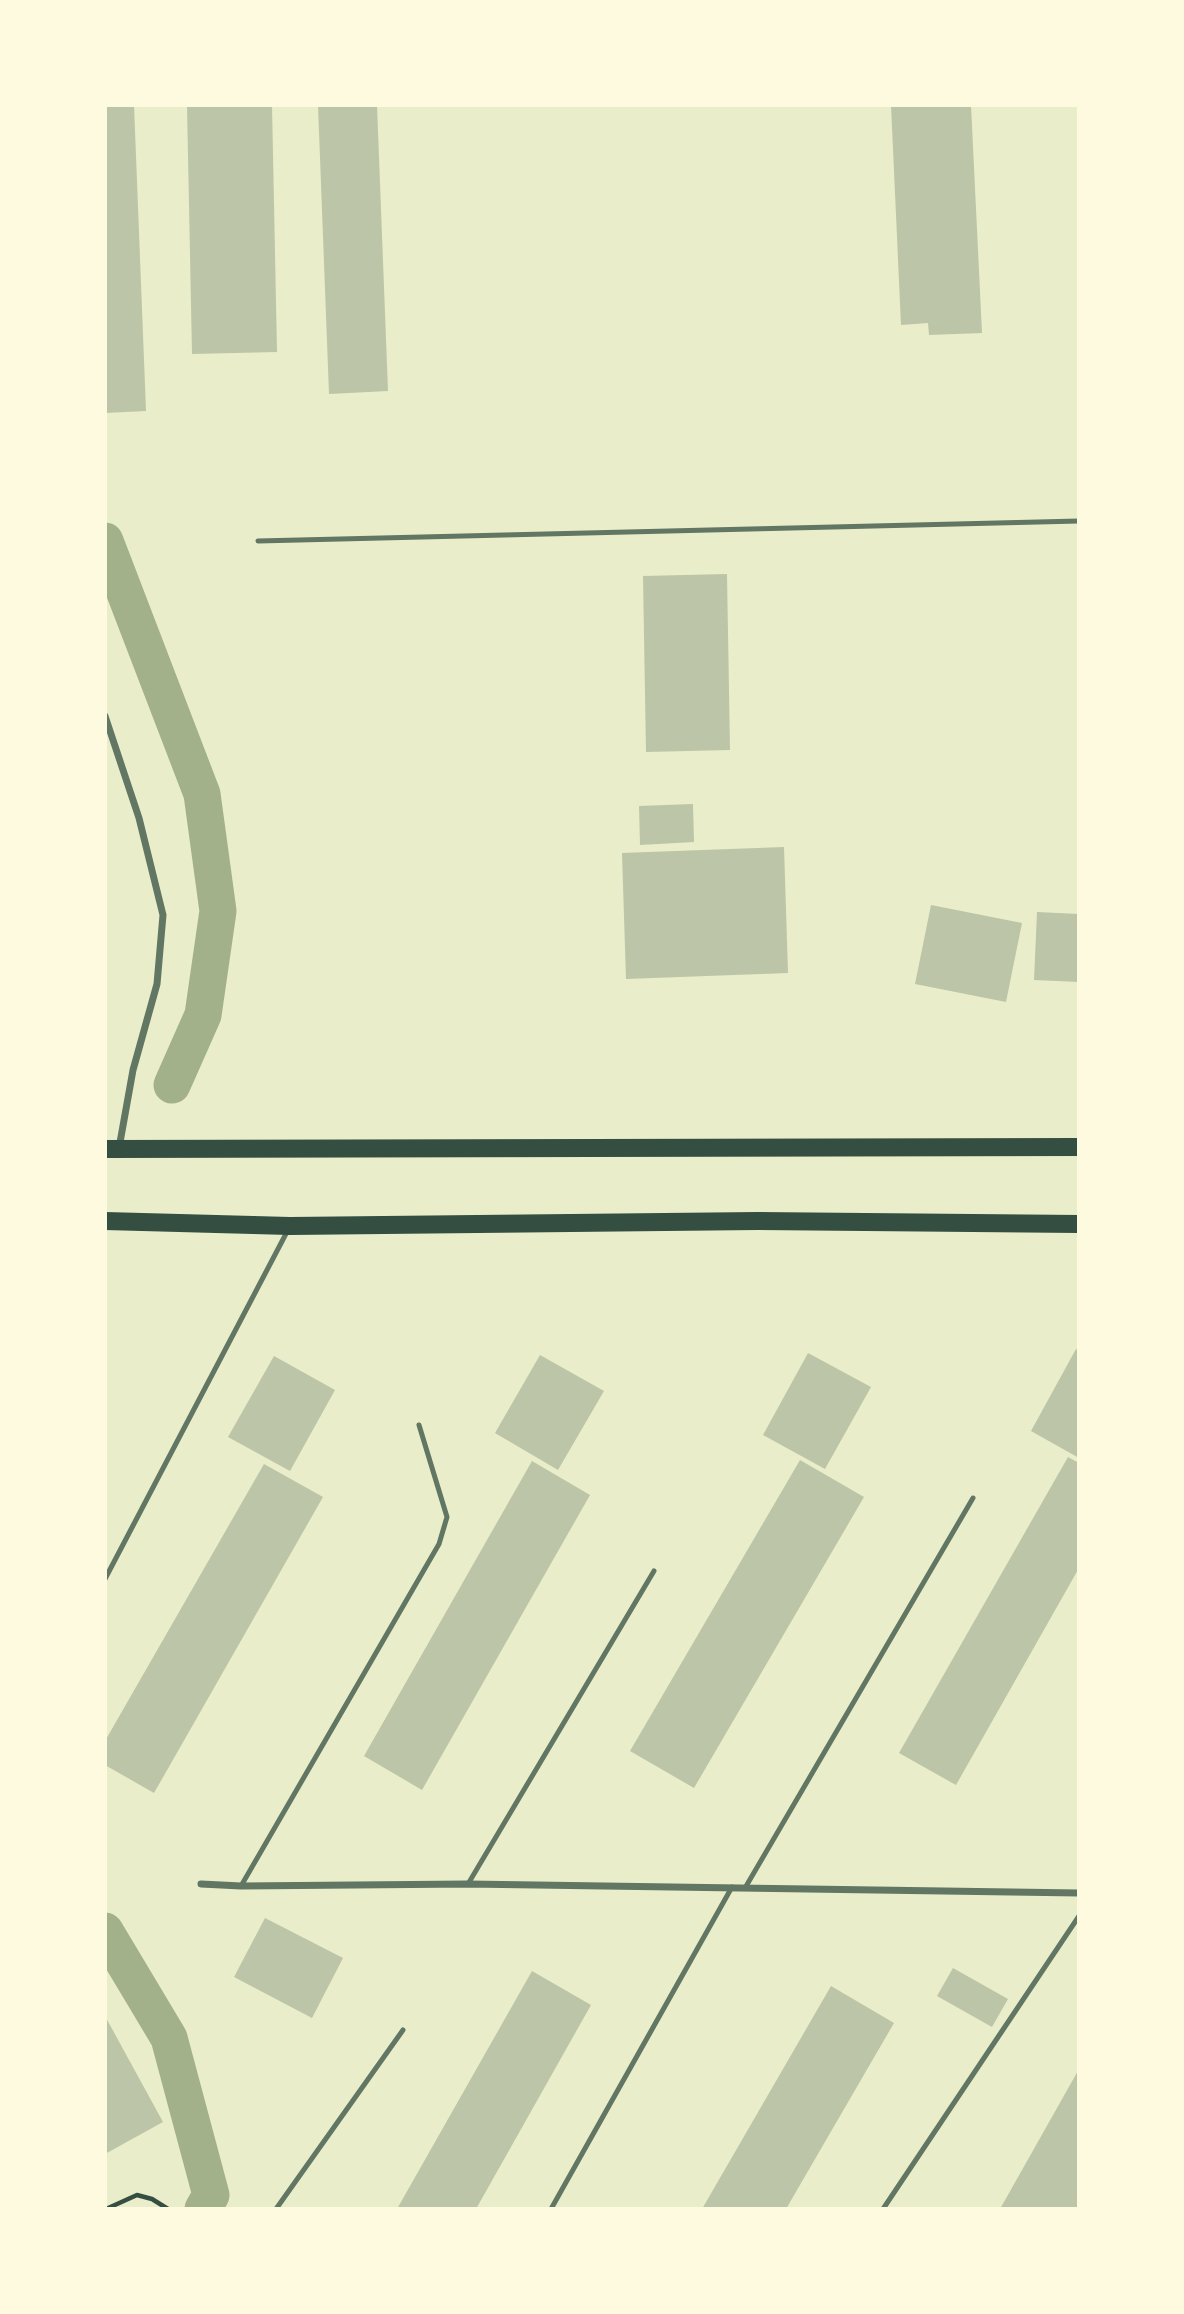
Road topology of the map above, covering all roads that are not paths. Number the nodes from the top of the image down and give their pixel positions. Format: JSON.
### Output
{"nodes":[{"id":1,"x":1079,"y":521,"type":"edge"},
{"id":2,"x":258,"y":541,"type":"dead end"},
{"id":3,"x":105,"y":716,"type":"edge"},
{"id":4,"x":1079,"y":1147,"type":"edge"},
{"id":5,"x":112,"y":1149,"type":"edge"},
{"id":6,"x":105,"y":1222,"type":"edge"},
{"id":7,"x":1079,"y":1224,"type":"edge"},
{"id":8,"x":290,"y":1226,"type":"junction"},
{"id":9,"x":419,"y":1424,"type":"dead end"},
{"id":10,"x":973,"y":1498,"type":"dead end"},
{"id":11,"x":654,"y":1571,"type":"dead end"},
{"id":12,"x":105,"y":1579,"type":"edge"},
{"id":13,"x":201,"y":1884,"type":"dead end"},
{"id":14,"x":468,"y":1884,"type":"junction"},
{"id":15,"x":241,"y":1886,"type":"junction"},
{"id":16,"x":732,"y":1887,"type":"junction"},
{"id":17,"x":744,"y":1888,"type":"junction"},
{"id":18,"x":1079,"y":1892,"type":"edge"},
{"id":19,"x":1079,"y":1916,"type":"edge"},
{"id":20,"x":403,"y":2030,"type":"dead end"},
{"id":21,"x":276,"y":2209,"type":"edge"},
{"id":22,"x":551,"y":2209,"type":"edge"},
{"id":23,"x":883,"y":2209,"type":"edge"}],
"edges":[{"from":1,"to":2,"type":"lane"},
{"from":3,"to":5,"type":"street"},
{"from":4,"to":5,"type":"main road"},
{"from":6,"to":8,"type":"main road"},
{"from":7,"to":8,"type":"main road"},
{"from":8,"to":12,"type":"lane"},
{"from":9,"to":15,"type":"lane"},
{"from":10,"to":17,"type":"lane"},
{"from":11,"to":14,"type":"lane"},
{"from":13,"to":15,"type":"street"},
{"from":14,"to":15,"type":"street"},
{"from":14,"to":16,"type":"street"},
{"from":16,"to":17,"type":"street"},
{"from":16,"to":22,"type":"lane"},
{"from":17,"to":18,"type":"street"},
{"from":19,"to":23,"type":"lane"},
{"from":20,"to":21,"type":"lane"}]}
